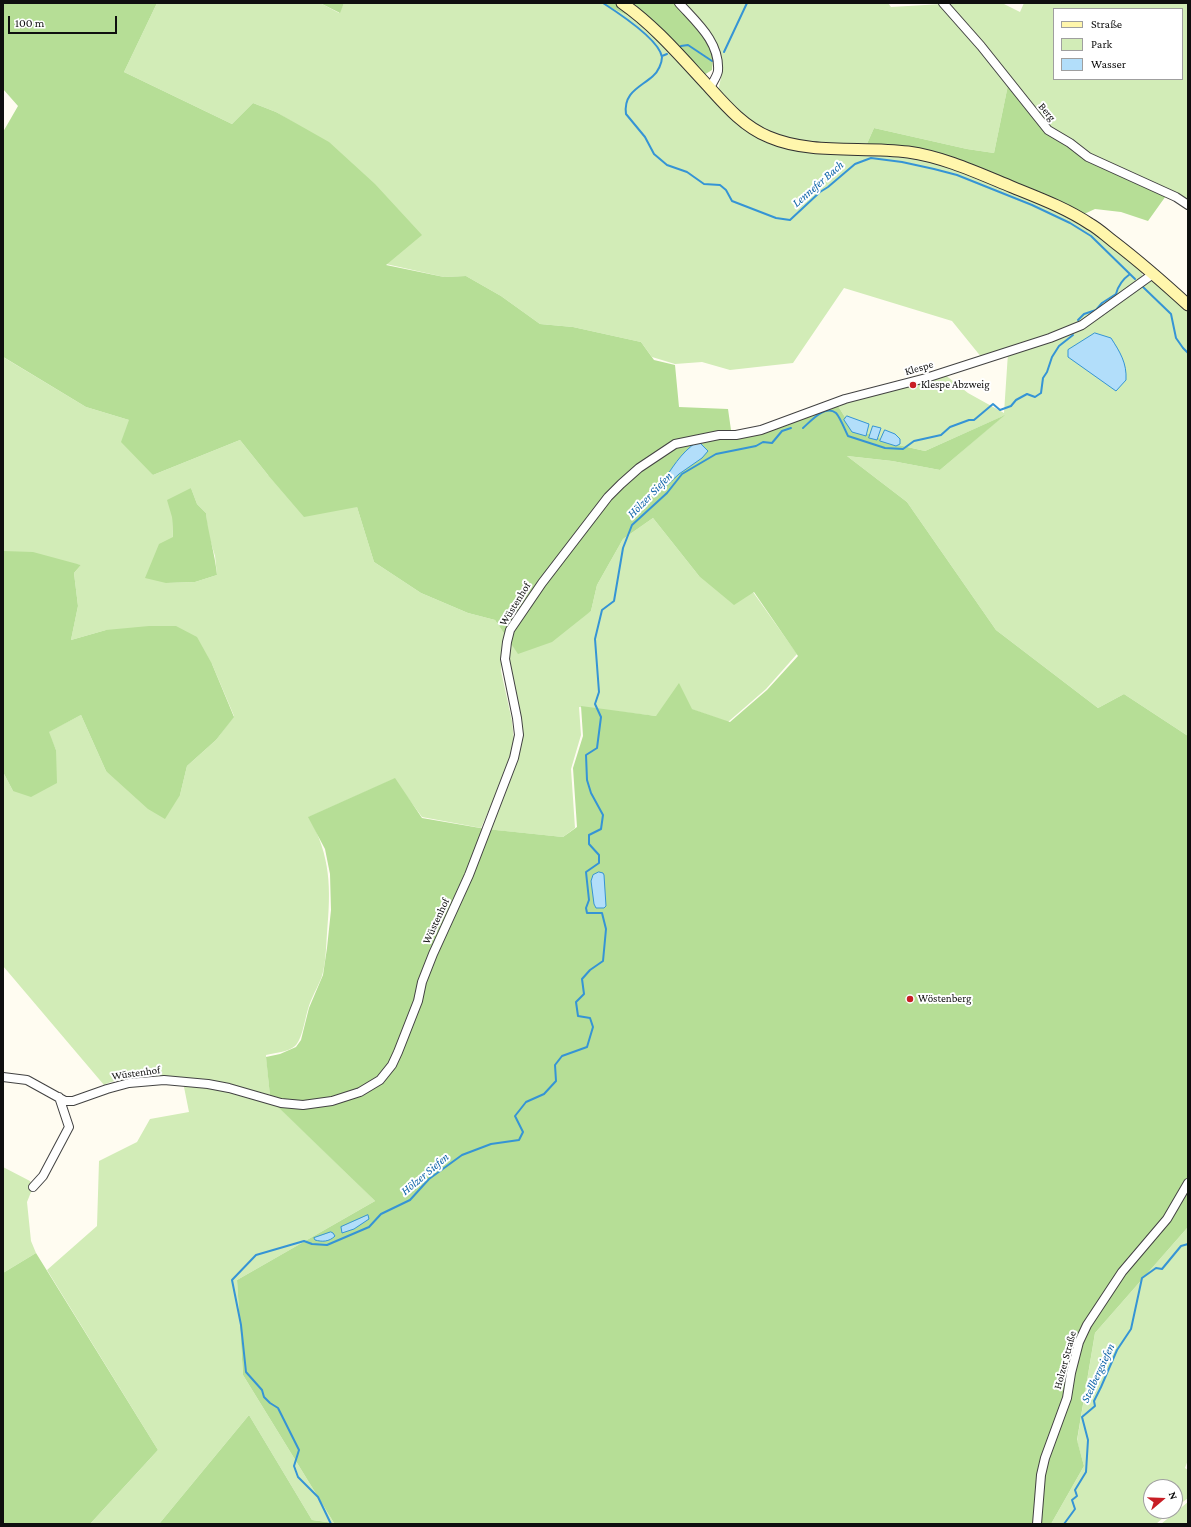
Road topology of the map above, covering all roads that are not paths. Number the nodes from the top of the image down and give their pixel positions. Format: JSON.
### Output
{"nodes":[{"id":1,"x":622,"y":3,"type":"edge"},
{"id":2,"x":679,"y":3,"type":"edge"},
{"id":3,"x":944,"y":3,"type":"edge"},
{"id":4,"x":710,"y":88,"type":"junction"},
{"id":5,"x":1188,"y":205,"type":"edge"},
{"id":6,"x":1154,"y":274,"type":"junction"},
{"id":7,"x":1188,"y":305,"type":"edge"},
{"id":8,"x":675,"y":444,"type":"joint"},
{"id":9,"x":3,"y":1077,"type":"edge"},
{"id":10,"x":59,"y":1097,"type":"junction"},
{"id":11,"x":1188,"y":1183,"type":"edge"},
{"id":12,"x":33,"y":1187,"type":"dead end"},
{"id":13,"x":1037,"y":1524,"type":"edge"}],
"edges":[{"from":1,"to":4,"type":"main road"},
{"from":2,"to":4,"type":"street"},
{"from":3,"to":5,"type":"street","name":"Berg"},
{"from":4,"to":6,"type":"main road"},
{"from":6,"to":7,"type":"main road"},
{"from":6,"to":8,"type":"street","name":"Klespe"},
{"from":8,"to":10,"type":"street","name":"Wüstenhof"},
{"from":9,"to":10,"type":"street","name":"Wüstenhof"},
{"from":10,"to":12,"type":"street"},
{"from":11,"to":13,"type":"street","name":"Holzer Straße"}]}
